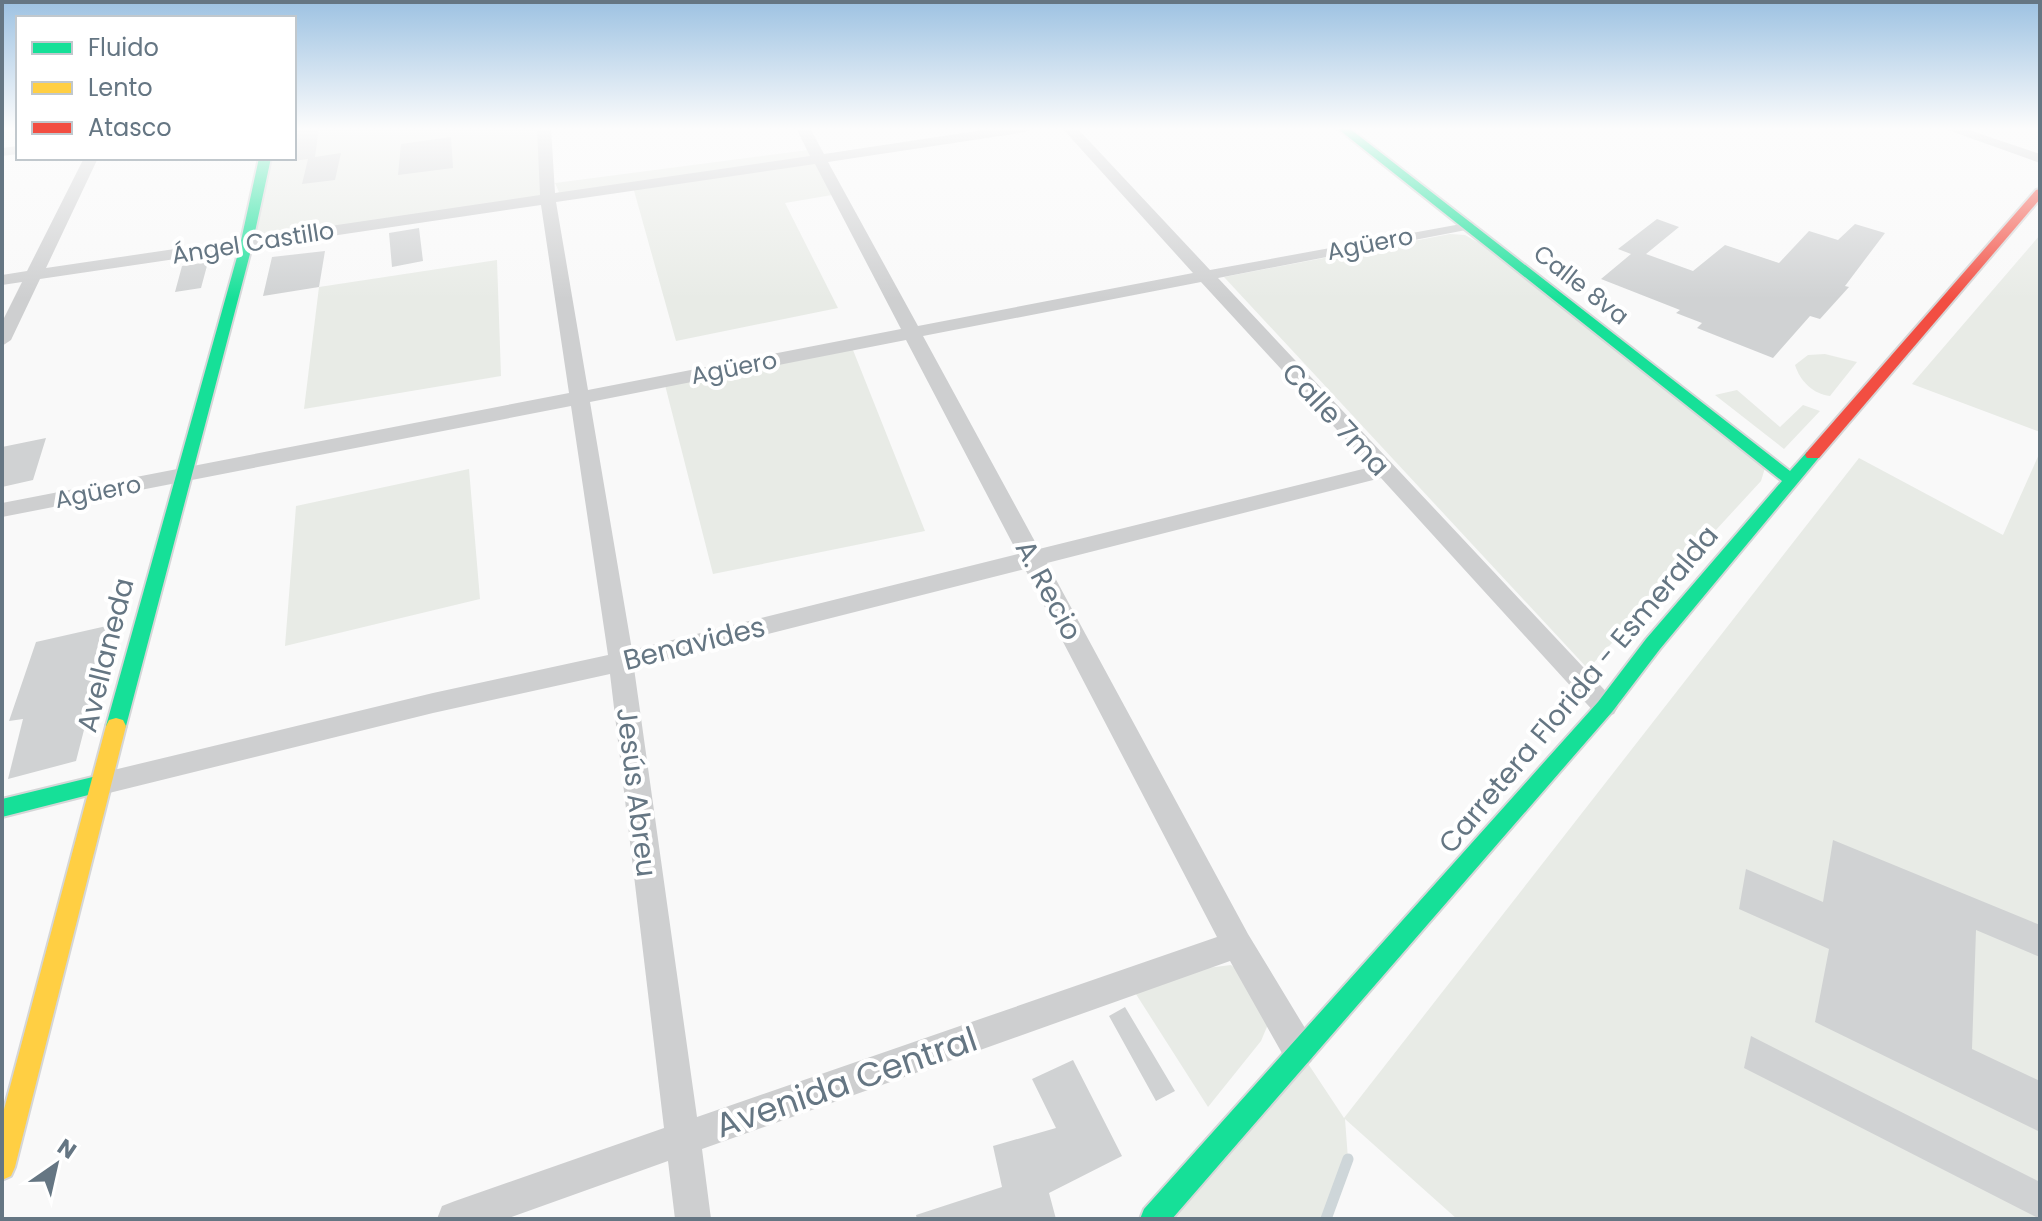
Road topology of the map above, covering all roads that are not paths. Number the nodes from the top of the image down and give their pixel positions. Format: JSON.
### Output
{"nodes":[{"id":1,"x":78,"y":185,"type":"edge"},
{"id":2,"x":259,"y":185,"type":"edge"},
{"id":3,"x":547,"y":185,"type":"edge"},
{"id":4,"x":643,"y":185,"type":"edge"},
{"id":5,"x":833,"y":185,"type":"edge"},
{"id":6,"x":1121,"y":185,"type":"edge"},
{"id":7,"x":1415,"y":185,"type":"edge"},
{"id":8,"x":2040,"y":192,"type":"edge"},
{"id":9,"x":548,"y":199,"type":"junction"},
{"id":10,"x":1466,"y":225,"type":"junction"},
{"id":11,"x":246,"y":245,"type":"junction"},
{"id":12,"x":34,"y":275,"type":"junction"},
{"id":13,"x":1204,"y":276,"type":"junction"},
{"id":14,"x":2,"y":280,"type":"edge"},
{"id":15,"x":912,"y":333,"type":"junction"},
{"id":16,"x":2,"y":340,"type":"edge"},
{"id":17,"x":580,"y":398,"type":"junction"},
{"id":18,"x":1383,"y":471,"type":"junction"},
{"id":19,"x":181,"y":476,"type":"junction"},
{"id":20,"x":1791,"y":480,"type":"junction"},
{"id":21,"x":2,"y":510,"type":"edge"},
{"id":22,"x":1031,"y":557,"type":"junction"},
{"id":23,"x":621,"y":662,"type":"junction"},
{"id":24,"x":1605,"y":707,"type":"junction"},
{"id":25,"x":101,"y":784,"type":"junction"},
{"id":26,"x":2,"y":808,"type":"edge"},
{"id":27,"x":1237,"y":944,"type":"junction"},
{"id":28,"x":1299,"y":1050,"type":"junction"},
{"id":29,"x":680,"y":1141,"type":"junction"},
{"id":30,"x":2,"y":1167,"type":"edge"},
{"id":31,"x":455,"y":1219,"type":"edge"},
{"id":32,"x":693,"y":1219,"type":"edge"},
{"id":33,"x":1154,"y":1219,"type":"edge"}],
"edges":[{"from":1,"to":12,"type":"street"},
{"from":2,"to":11,"type":"street","name":"Avellaneda"},
{"from":3,"to":9,"type":"street","name":"Jesús Abreu"},
{"from":4,"to":9,"type":"street","name":"Ángel Castillo"},
{"from":5,"to":15,"type":"street","name":"A. Recio"},
{"from":6,"to":13,"type":"street","name":"Calle 7ma"},
{"from":7,"to":10,"type":"street","name":"Calle 8va"},
{"from":8,"to":20,"type":"street","name":"Carretera Florida - Esmeralda"},
{"from":9,"to":11,"type":"street","name":"Ángel Castillo"},
{"from":9,"to":17,"type":"street","name":"Jesús Abreu"},
{"from":10,"to":13,"type":"street","name":"Agüero"},
{"from":10,"to":20,"type":"street","name":"Calle 8va"},
{"from":11,"to":12,"type":"street","name":"Ángel Castillo"},
{"from":11,"to":19,"type":"street","name":"Avellaneda"},
{"from":12,"to":14,"type":"street","name":"Ángel Castillo"},
{"from":12,"to":16,"type":"street"},
{"from":13,"to":15,"type":"street","name":"Agüero"},
{"from":13,"to":18,"type":"street","name":"Calle 7ma"},
{"from":15,"to":17,"type":"street","name":"Agüero"},
{"from":15,"to":22,"type":"street","name":"A. Recio"},
{"from":17,"to":19,"type":"street","name":"Agüero"},
{"from":17,"to":23,"type":"street","name":"Jesús Abreu"},
{"from":18,"to":22,"type":"street","name":"Benavides"},
{"from":18,"to":24,"type":"street","name":"Calle 7ma"},
{"from":19,"to":21,"type":"street","name":"Agüero"},
{"from":19,"to":25,"type":"street","name":"Avellaneda"},
{"from":20,"to":24,"type":"street","name":"Carretera Florida - Esmeralda"},
{"from":22,"to":23,"type":"street","name":"Benavides"},
{"from":22,"to":27,"type":"street","name":"A. Recio"},
{"from":23,"to":25,"type":"street","name":"Benavides"},
{"from":23,"to":29,"type":"street","name":"Jesús Abreu"},
{"from":24,"to":28,"type":"street","name":"Carretera Florida - Esmeralda"},
{"from":25,"to":26,"type":"street","name":"Benavides"},
{"from":25,"to":30,"type":"street","name":"Avellaneda"},
{"from":27,"to":28,"type":"street","name":"A. Recio"},
{"from":27,"to":29,"type":"street","name":"Avenida Central"},
{"from":28,"to":33,"type":"street","name":"Carretera Florida - Esmeralda"},
{"from":29,"to":31,"type":"street","name":"Avenida Central"},
{"from":29,"to":32,"type":"street","name":"Jesús Abreu"}]}
